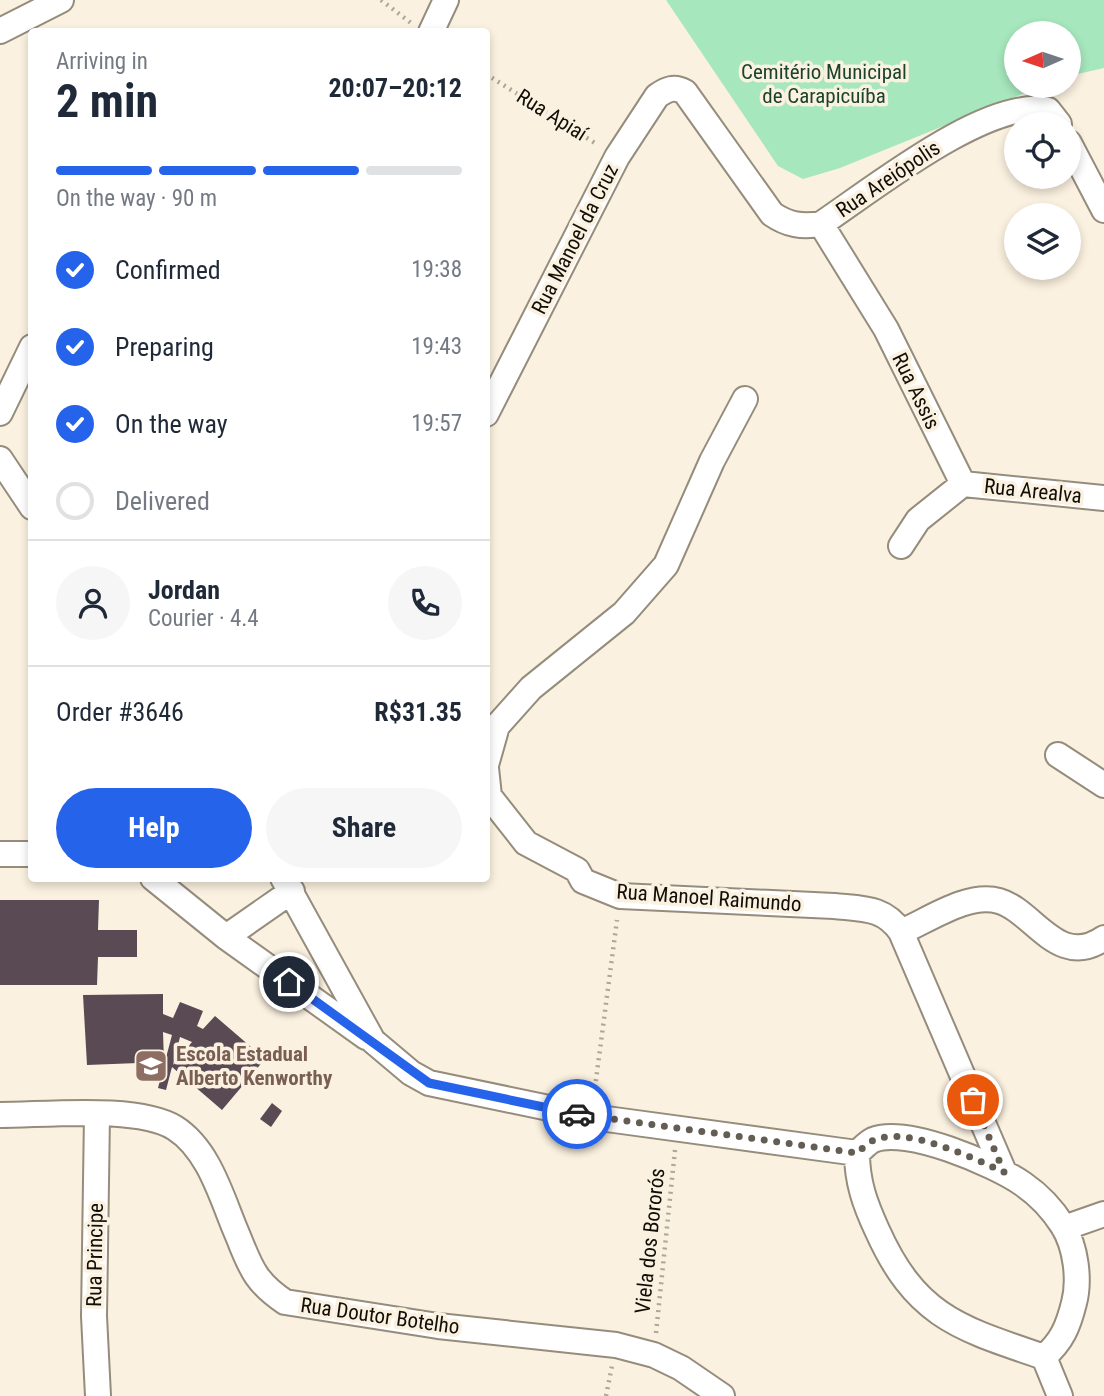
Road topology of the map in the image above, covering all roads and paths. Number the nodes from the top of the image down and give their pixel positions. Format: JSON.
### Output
{"nodes":[{"id":1,"x":61,"y":0,"type":"edge"},
{"id":2,"x":381,"y":0,"type":"edge"},
{"id":3,"x":446,"y":0,"type":"edge"},
{"id":4,"x":416,"y":28,"type":"edge"},
{"id":5,"x":433,"y":28,"type":"edge"},
{"id":6,"x":0,"y":31,"type":"edge"},
{"id":7,"x":490,"y":77,"type":"edge"},
{"id":8,"x":685,"y":92,"type":"joint"},
{"id":9,"x":1013,"y":112,"type":"edge"},
{"id":10,"x":1050,"y":112,"type":"edge"},
{"id":11,"x":1004,"y":115,"type":"edge"},
{"id":12,"x":617,"y":157,"type":"junction"},
{"id":13,"x":1081,"y":166,"type":"edge"},
{"id":14,"x":1104,"y":210,"type":"edge"},
{"id":15,"x":821,"y":224,"type":"junction"},
{"id":16,"x":28,"y":355,"type":"edge"},
{"id":17,"x":745,"y":399,"type":"dead end"},
{"id":18,"x":490,"y":406,"type":"edge"},
{"id":19,"x":0,"y":413,"type":"edge"},
{"id":20,"x":0,"y":459,"type":"edge"},
{"id":21,"x":962,"y":484,"type":"junction"},
{"id":22,"x":1104,"y":498,"type":"edge"},
{"id":23,"x":28,"y":501,"type":"edge"},
{"id":24,"x":901,"y":546,"type":"dead end"},
{"id":25,"x":490,"y":753,"type":"edge"},
{"id":26,"x":1059,"y":755,"type":"dead end"},
{"id":27,"x":1104,"y":785,"type":"edge"},
{"id":28,"x":490,"y":797,"type":"edge"},
{"id":29,"x":0,"y":854,"type":"edge"},
{"id":30,"x":28,"y":854,"type":"edge"},
{"id":31,"x":158,"y":882,"type":"edge"},
{"id":32,"x":288,"y":885,"type":"edge"},
{"id":33,"x":620,"y":896,"type":"junction"},
{"id":34,"x":901,"y":932,"type":"junction"},
{"id":35,"x":226,"y":937,"type":"junction"},
{"id":36,"x":1104,"y":938,"type":"edge"},
{"id":37,"x":373,"y":1041,"type":"junction"},
{"id":38,"x":0,"y":1115,"type":"edge"},
{"id":39,"x":97,"y":1115,"type":"junction"},
{"id":40,"x":592,"y":1117,"type":"junction"},
{"id":41,"x":677,"y":1130,"type":"junction"},
{"id":42,"x":857,"y":1153,"type":"junction"},
{"id":43,"x":1004,"y":1172,"type":"junction"},
{"id":44,"x":1104,"y":1214,"type":"edge"},
{"id":45,"x":1064,"y":1228,"type":"junction"},
{"id":46,"x":654,"y":1355,"type":"junction"},
{"id":47,"x":1044,"y":1357,"type":"junction"},
{"id":48,"x":98,"y":1396,"type":"edge"},
{"id":49,"x":723,"y":1396,"type":"edge"},
{"id":50,"x":1060,"y":1396,"type":"edge"}],
"edges":[{"from":1,"to":6,"type":"street"},
{"from":2,"to":4,"type":"path"},
{"from":3,"to":5,"type":"street"},
{"from":7,"to":12,"type":"path","name":"Rua Apiaí"},
{"from":8,"to":12,"type":"street","name":"Rua Manoel da Cruz"},
{"from":8,"to":15,"type":"street","name":"Rua Areiópolis"},
{"from":9,"to":10,"type":"street","name":"Rua Areiópolis"},
{"from":11,"to":15,"type":"street","name":"Rua Areiópolis"},
{"from":12,"to":18,"type":"street","name":"Rua Manoel da Cruz"},
{"from":13,"to":14,"type":"street"},
{"from":15,"to":21,"type":"street","name":"Rua Assis"},
{"from":16,"to":19,"type":"street"},
{"from":17,"to":25,"type":"street","name":"Rua Manoel Raimundo"},
{"from":20,"to":23,"type":"street"},
{"from":21,"to":22,"type":"street","name":"Rua Arealva"},
{"from":21,"to":24,"type":"street"},
{"from":26,"to":27,"type":"street"},
{"from":28,"to":33,"type":"street","name":"Rua Manoel Raimundo"},
{"from":29,"to":30,"type":"street"},
{"from":31,"to":35,"type":"street"},
{"from":32,"to":35,"type":"street"},
{"from":32,"to":37,"type":"street"},
{"from":33,"to":34,"type":"street","name":"Rua Manoel Raimundo"},
{"from":33,"to":40,"type":"path"},
{"from":34,"to":36,"type":"street"},
{"from":34,"to":43,"type":"street"},
{"from":35,"to":37,"type":"street"},
{"from":37,"to":40,"type":"street"},
{"from":38,"to":39,"type":"street","name":"Rua Doutor Botelho"},
{"from":39,"to":46,"type":"street","name":"Rua Doutor Botelho"},
{"from":39,"to":48,"type":"street","name":"Rua Principe"},
{"from":40,"to":41,"type":"street"},
{"from":41,"to":42,"type":"street"},
{"from":41,"to":46,"type":"path","name":"Viela dos Bororós"},
{"from":42,"to":43,"type":"street"},
{"from":42,"to":47,"type":"street"},
{"from":43,"to":45,"type":"street"},
{"from":44,"to":45,"type":"street"},
{"from":45,"to":47,"type":"street"},
{"from":46,"to":49,"type":"street","name":"Rua Doutor Botelho"},
{"from":47,"to":50,"type":"street"}]}
